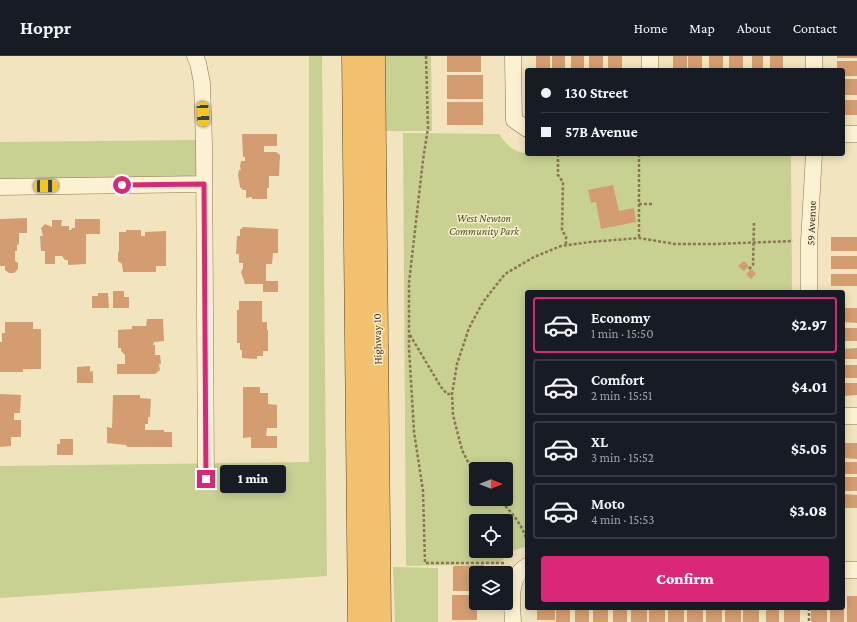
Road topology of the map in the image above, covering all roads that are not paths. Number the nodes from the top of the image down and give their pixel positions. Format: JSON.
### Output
{"nodes":[{"id":1,"x":195,"y":56,"type":"edge"},
{"id":2,"x":353,"y":56,"type":"edge"},
{"id":3,"x":374,"y":56,"type":"edge"},
{"id":4,"x":513,"y":56,"type":"edge"},
{"id":5,"x":650,"y":56,"type":"edge"},
{"id":6,"x":814,"y":56,"type":"edge"},
{"id":7,"x":650,"y":68,"type":"edge"},
{"id":8,"x":814,"y":68,"type":"edge"},
{"id":9,"x":525,"y":128,"type":"edge"},
{"id":10,"x":845,"y":134,"type":"edge"},
{"id":11,"x":857,"y":134,"type":"edge"},
{"id":12,"x":814,"y":156,"type":"edge"},
{"id":13,"x":204,"y":184,"type":"junction"},
{"id":14,"x":0,"y":187,"type":"edge"},
{"id":15,"x":809,"y":290,"type":"edge"},
{"id":16,"x":845,"y":416,"type":"edge"},
{"id":17,"x":857,"y":416,"type":"edge"},
{"id":18,"x":206,"y":479,"type":"dead end"},
{"id":19,"x":525,"y":568,"type":"edge"},
{"id":20,"x":845,"y":570,"type":"edge"},
{"id":21,"x":857,"y":570,"type":"edge"},
{"id":22,"x":359,"y":622,"type":"edge"},
{"id":23,"x":380,"y":622,"type":"edge"},
{"id":24,"x":512,"y":622,"type":"edge"}],
"edges":[{"from":1,"to":13,"type":"street"},
{"from":2,"to":22,"type":"highway","name":"Highway 10"},
{"from":3,"to":23,"type":"highway","name":"Highway 10"},
{"from":4,"to":9,"type":"street"},
{"from":5,"to":7,"type":"street"},
{"from":6,"to":8,"type":"street"},
{"from":10,"to":11,"type":"street"},
{"from":12,"to":15,"type":"street","name":"59 Avenue"},
{"from":13,"to":14,"type":"street"},
{"from":13,"to":18,"type":"street"},
{"from":16,"to":17,"type":"street"},
{"from":19,"to":24,"type":"street"},
{"from":20,"to":21,"type":"street"}]}
